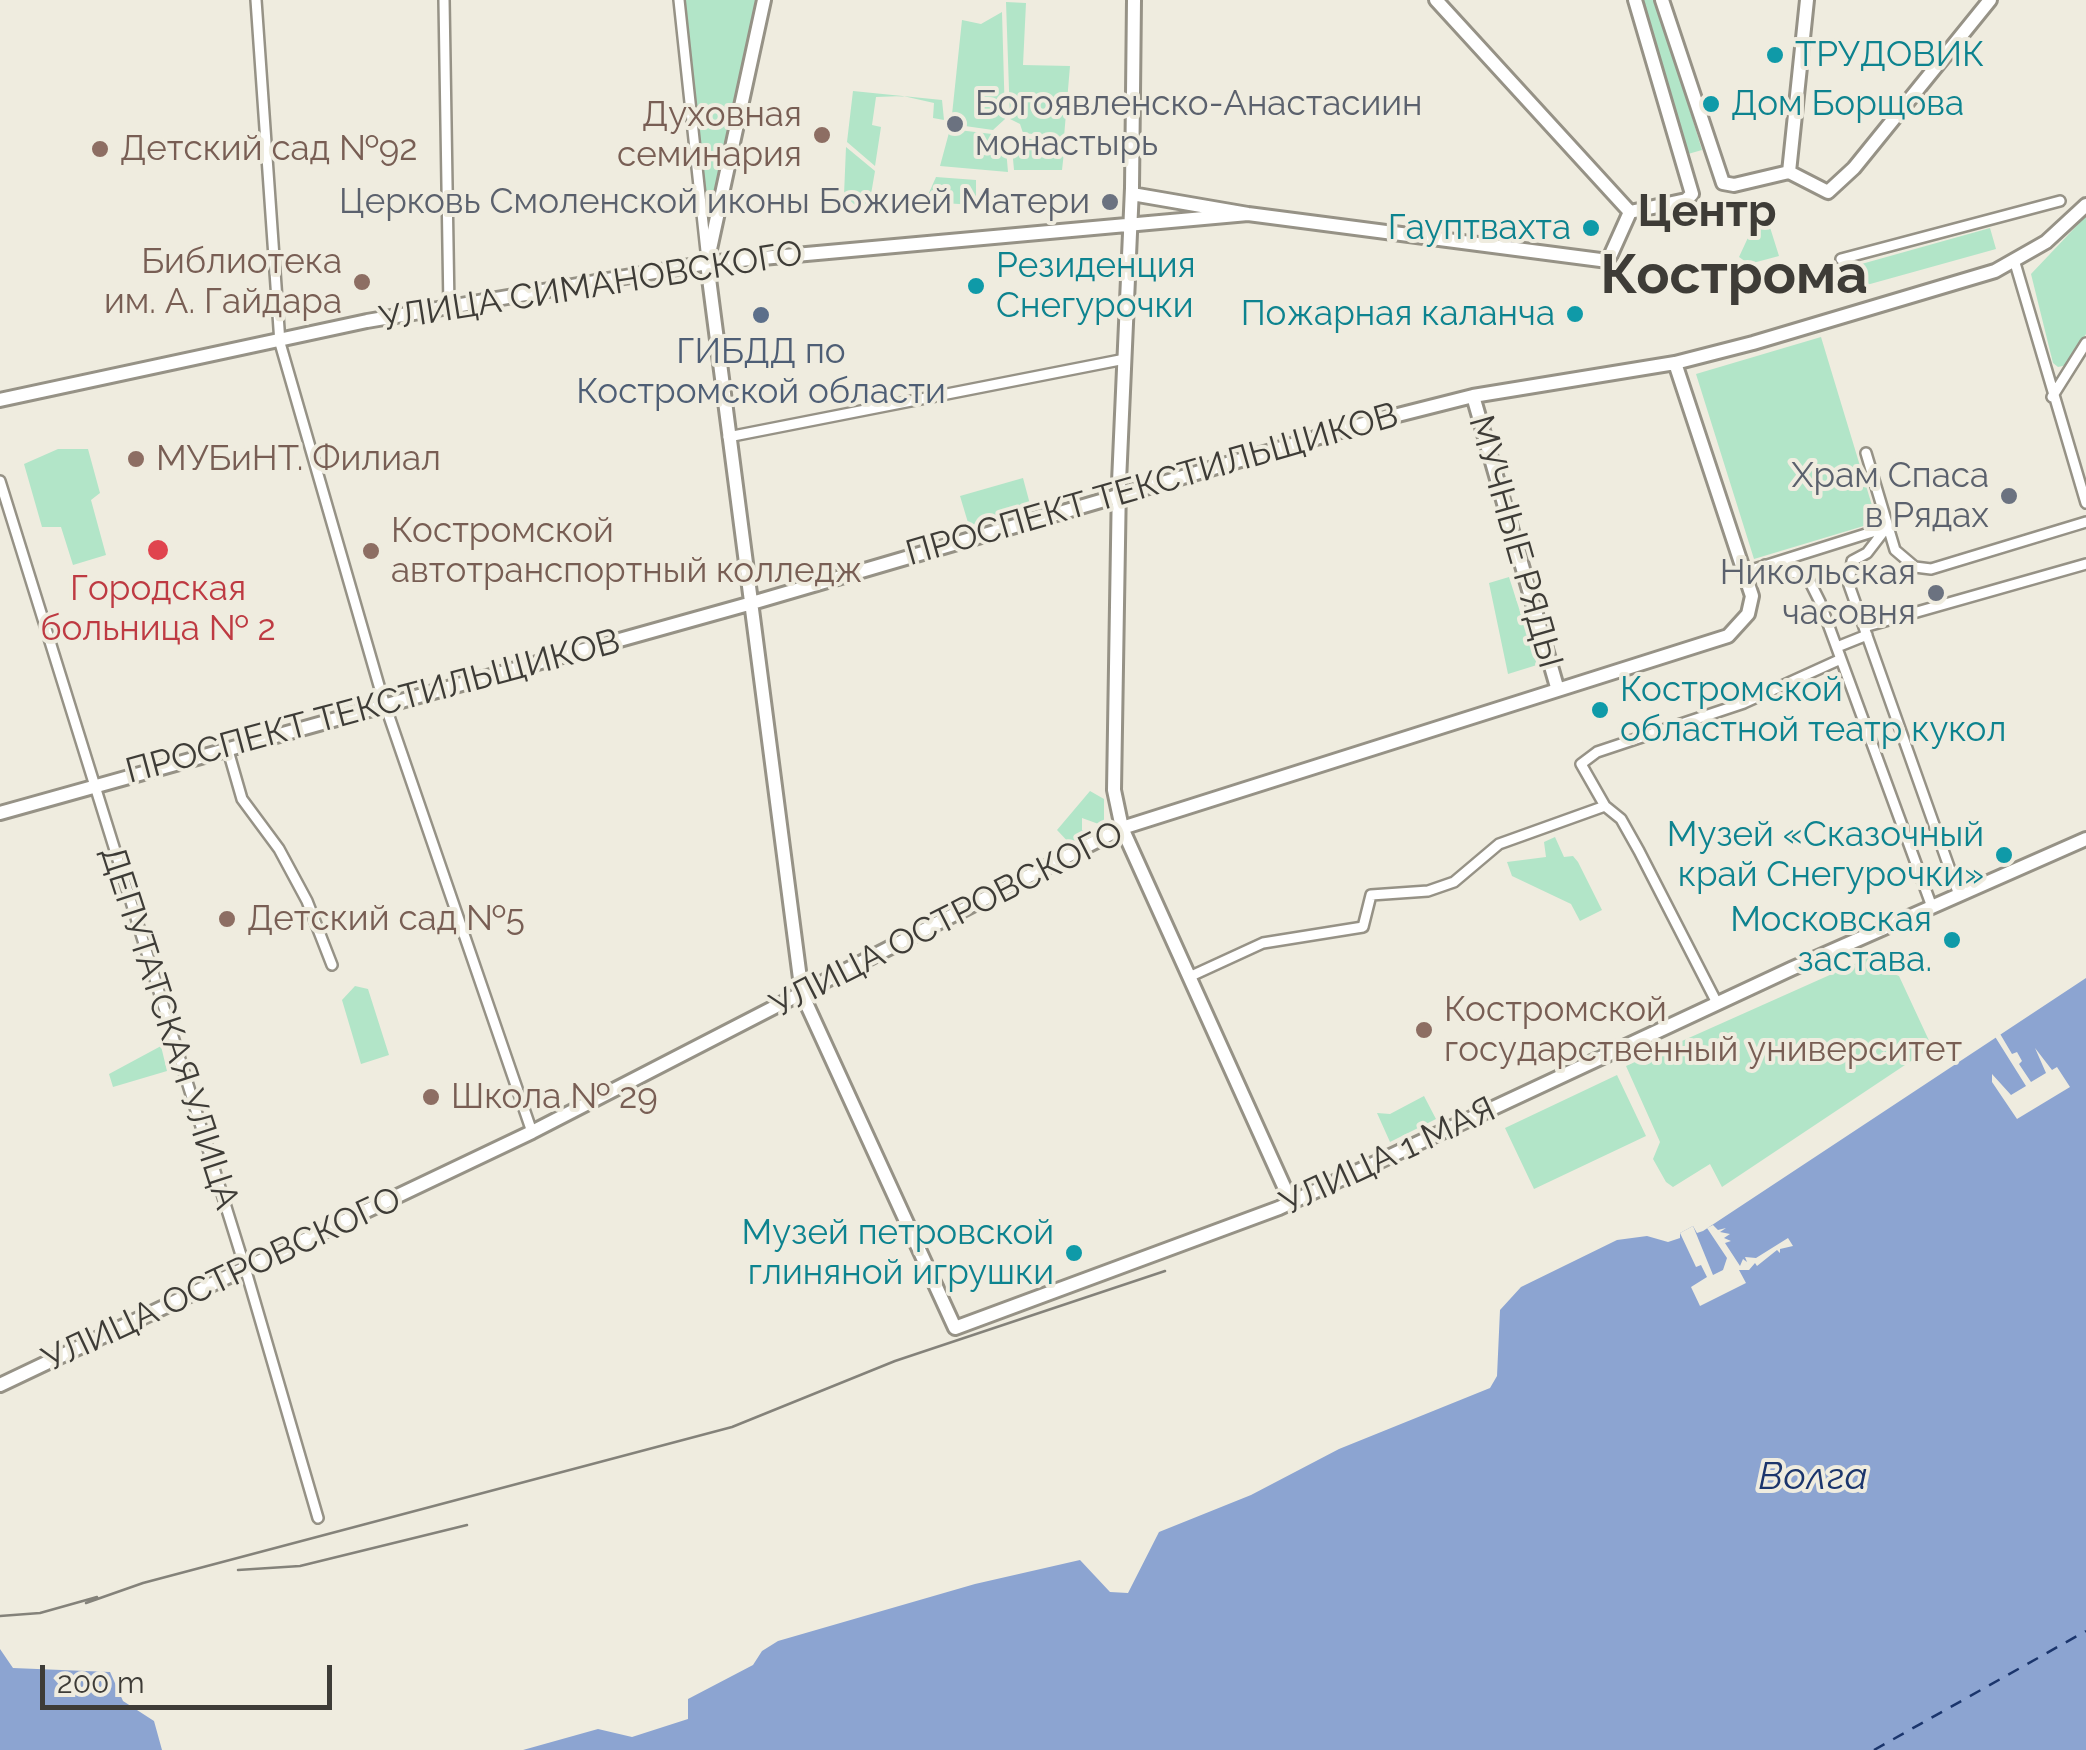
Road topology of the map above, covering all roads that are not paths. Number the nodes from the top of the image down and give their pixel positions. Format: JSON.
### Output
{"nodes":[{"id":1,"x":256,"y":0,"type":"edge"},
{"id":2,"x":444,"y":0,"type":"edge"},
{"id":3,"x":679,"y":0,"type":"edge"},
{"id":4,"x":764,"y":0,"type":"edge"},
{"id":5,"x":1134,"y":0,"type":"edge"},
{"id":6,"x":1436,"y":0,"type":"edge"},
{"id":7,"x":1635,"y":0,"type":"edge"},
{"id":8,"x":1662,"y":0,"type":"edge"},
{"id":9,"x":1807,"y":0,"type":"edge"},
{"id":10,"x":1990,"y":0,"type":"edge"},
{"id":11,"x":1790,"y":172,"type":"junction"},
{"id":12,"x":1132,"y":194,"type":"junction"},
{"id":13,"x":2060,"y":201,"type":"dead end"},
{"id":14,"x":2086,"y":205,"type":"edge"},
{"id":15,"x":1630,"y":212,"type":"junction"},
{"id":16,"x":1248,"y":214,"type":"junction"},
{"id":17,"x":1130,"y":224,"type":"junction"},
{"id":18,"x":1841,"y":259,"type":"dead end"},
{"id":19,"x":2016,"y":262,"type":"junction"},
{"id":20,"x":707,"y":263,"type":"junction"},
{"id":21,"x":449,"y":308,"type":"junction"},
{"id":22,"x":280,"y":343,"type":"junction"},
{"id":23,"x":2086,"y":343,"type":"edge"},
{"id":24,"x":1126,"y":359,"type":"junction"},
{"id":25,"x":1675,"y":363,"type":"junction"},
{"id":26,"x":1473,"y":396,"type":"junction"},
{"id":27,"x":2052,"y":397,"type":"junction"},
{"id":28,"x":0,"y":400,"type":"edge"},
{"id":29,"x":728,"y":436,"type":"junction"},
{"id":30,"x":1866,"y":453,"type":"dead end"},
{"id":31,"x":0,"y":481,"type":"edge"},
{"id":32,"x":1120,"y":495,"type":"junction"},
{"id":33,"x":2086,"y":503,"type":"edge"},
{"id":34,"x":2086,"y":522,"type":"edge"},
{"id":35,"x":1887,"y":527,"type":"junction"},
{"id":36,"x":2086,"y":564,"type":"edge"},
{"id":37,"x":1765,"y":565,"type":"junction"},
{"id":38,"x":1745,"y":572,"type":"junction"},
{"id":39,"x":752,"y":603,"type":"junction"},
{"id":40,"x":1865,"y":631,"type":"junction"},
{"id":41,"x":1837,"y":647,"type":"junction"},
{"id":42,"x":1841,"y":659,"type":"junction"},
{"id":43,"x":1558,"y":688,"type":"junction"},
{"id":44,"x":385,"y":706,"type":"junction"},
{"id":45,"x":227,"y":748,"type":"junction"},
{"id":46,"x":92,"y":785,"type":"junction"},
{"id":47,"x":1605,"y":806,"type":"junction"},
{"id":48,"x":0,"y":813,"type":"edge"},
{"id":49,"x":1122,"y":828,"type":"junction"},
{"id":50,"x":2086,"y":839,"type":"edge"},
{"id":51,"x":1959,"y":895,"type":"junction"},
{"id":52,"x":1932,"y":907,"type":"junction"},
{"id":53,"x":332,"y":965,"type":"dead end"},
{"id":54,"x":1190,"y":977,"type":"junction"},
{"id":55,"x":802,"y":994,"type":"junction"},
{"id":56,"x":1717,"y":1003,"type":"junction"},
{"id":57,"x":532,"y":1132,"type":"junction"},
{"id":58,"x":1291,"y":1202,"type":"junction"},
{"id":59,"x":246,"y":1271,"type":"junction"},
{"id":60,"x":0,"y":1385,"type":"edge"},
{"id":61,"x":318,"y":1518,"type":"dead end"}],
"edges":[{"from":1,"to":22,"type":"street"},
{"from":2,"to":21,"type":"street"},
{"from":3,"to":20,"type":"street"},
{"from":4,"to":20,"type":"street"},
{"from":5,"to":12,"type":"street"},
{"from":6,"to":15,"type":"street"},
{"from":7,"to":15,"type":"street"},
{"from":8,"to":11,"type":"street"},
{"from":9,"to":11,"type":"street"},
{"from":10,"to":11,"type":"street"},
{"from":12,"to":16,"type":"street","name":"УЛИЦА СИМАНОВСКОГО"},
{"from":12,"to":17,"type":"street"},
{"from":13,"to":18,"type":"street"},
{"from":14,"to":19,"type":"street","name":"ПРОСПЕКТ ТЕКСТИЛЬЩИКОВ"},
{"from":15,"to":16,"type":"street","name":"УЛИЦА СИМАНОВСКОГО"},
{"from":16,"to":17,"type":"street","name":"УЛИЦА СИМАНОВСКОГО"},
{"from":17,"to":20,"type":"street","name":"УЛИЦА СИМАНОВСКОГО"},
{"from":17,"to":24,"type":"street"},
{"from":19,"to":25,"type":"street","name":"ПРОСПЕКТ ТЕКСТИЛЬЩИКОВ"},
{"from":19,"to":27,"type":"street"},
{"from":20,"to":21,"type":"street","name":"УЛИЦА СИМАНОВСКОГО"},
{"from":20,"to":29,"type":"street"},
{"from":21,"to":22,"type":"street","name":"УЛИЦА СИМАНОВСКОГО"},
{"from":22,"to":28,"type":"street","name":"УЛИЦА СИМАНОВСКОГО"},
{"from":22,"to":44,"type":"street"},
{"from":23,"to":27,"type":"street"},
{"from":24,"to":29,"type":"street"},
{"from":24,"to":32,"type":"street"},
{"from":25,"to":26,"type":"street","name":"ПРОСПЕКТ ТЕКСТИЛЬЩИКОВ"},
{"from":25,"to":38,"type":"street"},
{"from":26,"to":32,"type":"street","name":"ПРОСПЕКТ ТЕКСТИЛЬЩИКОВ"},
{"from":26,"to":43,"type":"street","name":"МУЧНЫЕ РЯДЫ"},
{"from":27,"to":33,"type":"street"},
{"from":29,"to":39,"type":"street"},
{"from":30,"to":35,"type":"street"},
{"from":31,"to":46,"type":"street","name":"ДЕПУТАТСКАЯ УЛИЦА"},
{"from":32,"to":39,"type":"street","name":"ПРОСПЕКТ ТЕКСТИЛЬЩИКОВ"},
{"from":32,"to":49,"type":"street"},
{"from":34,"to":35,"type":"street"},
{"from":35,"to":37,"type":"street"},
{"from":35,"to":40,"type":"street"},
{"from":36,"to":40,"type":"street"},
{"from":37,"to":38,"type":"street"},
{"from":37,"to":41,"type":"street"},
{"from":38,"to":43,"type":"street","name":"УЛИЦА ОСТРОВСКОГО"},
{"from":39,"to":44,"type":"street","name":"ПРОСПЕКТ ТЕКСТИЛЬЩИКОВ"},
{"from":39,"to":55,"type":"street"},
{"from":40,"to":41,"type":"street"},
{"from":40,"to":51,"type":"street"},
{"from":41,"to":42,"type":"street"},
{"from":42,"to":47,"type":"street"},
{"from":42,"to":52,"type":"street"},
{"from":43,"to":49,"type":"street","name":"УЛИЦА ОСТРОВСКОГО"},
{"from":44,"to":45,"type":"street","name":"ПРОСПЕКТ ТЕКСТИЛЬЩИКОВ"},
{"from":44,"to":57,"type":"street"},
{"from":45,"to":46,"type":"street","name":"ПРОСПЕКТ ТЕКСТИЛЬЩИКОВ"},
{"from":45,"to":53,"type":"street"},
{"from":46,"to":48,"type":"street","name":"ПРОСПЕКТ ТЕКСТИЛЬЩИКОВ"},
{"from":46,"to":59,"type":"street","name":"ДЕПУТАТСКАЯ УЛИЦА"},
{"from":47,"to":54,"type":"street"},
{"from":47,"to":56,"type":"street"},
{"from":49,"to":54,"type":"street"},
{"from":49,"to":55,"type":"street","name":"УЛИЦА ОСТРОВСКОГО"},
{"from":50,"to":51,"type":"street","name":"УЛИЦА 1 МАЯ"},
{"from":51,"to":52,"type":"street","name":"УЛИЦА 1 МАЯ"},
{"from":52,"to":56,"type":"street","name":"УЛИЦА 1 МАЯ"},
{"from":54,"to":58,"type":"street"},
{"from":55,"to":57,"type":"street","name":"УЛИЦА ОСТРОВСКОГО"},
{"from":55,"to":58,"type":"street","name":"УЛИЦА 1 МАЯ"},
{"from":56,"to":58,"type":"street","name":"УЛИЦА 1 МАЯ"},
{"from":57,"to":59,"type":"street","name":"УЛИЦА ОСТРОВСКОГО"},
{"from":59,"to":60,"type":"street","name":"УЛИЦА ОСТРОВСКОГО"},
{"from":59,"to":61,"type":"street","name":"ДЕПУТАТСКАЯ УЛИЦА"}]}
